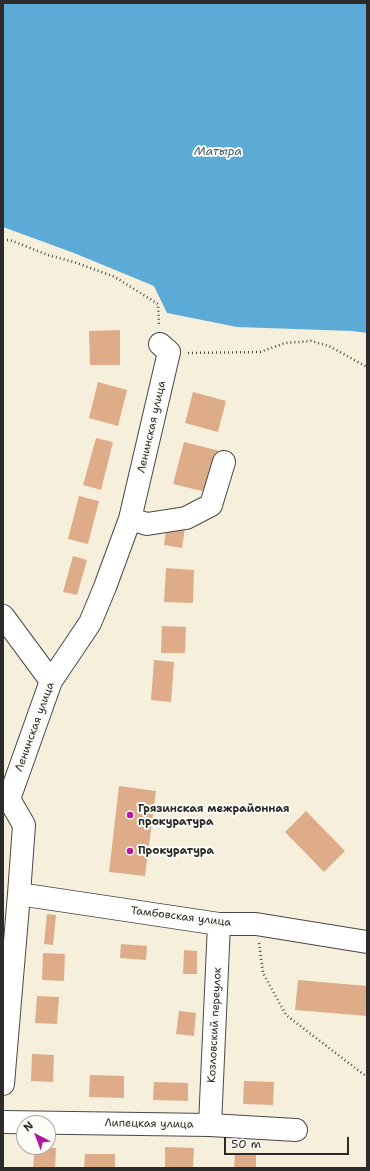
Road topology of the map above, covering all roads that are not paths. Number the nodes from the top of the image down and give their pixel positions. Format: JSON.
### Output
{"nodes":[{"id":1,"x":160,"y":344,"type":"road end"},
{"id":2,"x":224,"y":462,"type":"dead end"},
{"id":3,"x":130,"y":519,"type":"junction"},
{"id":4,"x":3,"y":616,"type":"edge"},
{"id":5,"x":51,"y":680,"type":"junction"},
{"id":6,"x":6,"y":796,"type":"edge"},
{"id":7,"x":19,"y":894,"type":"junction"},
{"id":8,"x":219,"y":924,"type":"junction"},
{"id":9,"x":367,"y":942,"type":"edge"},
{"id":10,"x":3,"y":1084,"type":"edge"},
{"id":11,"x":3,"y":1122,"type":"edge"},
{"id":12,"x":210,"y":1125,"type":"junction"},
{"id":13,"x":296,"y":1130,"type":"dead end"}],
"edges":[{"from":1,"to":3,"type":"street","name":"Ленинская улица"},
{"from":2,"to":3,"type":"street"},
{"from":3,"to":5,"type":"street","name":"Ленинская улица"},
{"from":4,"to":5,"type":"street"},
{"from":5,"to":6,"type":"street","name":"Ленинская улица"},
{"from":6,"to":7,"type":"street","name":"Ленинская улица"},
{"from":7,"to":8,"type":"street","name":"Тамбовская улица"},
{"from":7,"to":10,"type":"street","name":"Ленинская улица"},
{"from":8,"to":9,"type":"street","name":"Тамбовская улица"},
{"from":8,"to":12,"type":"street","name":"Козловский переулок"},
{"from":11,"to":12,"type":"street","name":"Липецкая улица"},
{"from":12,"to":13,"type":"street","name":"Липецкая улица"}]}
